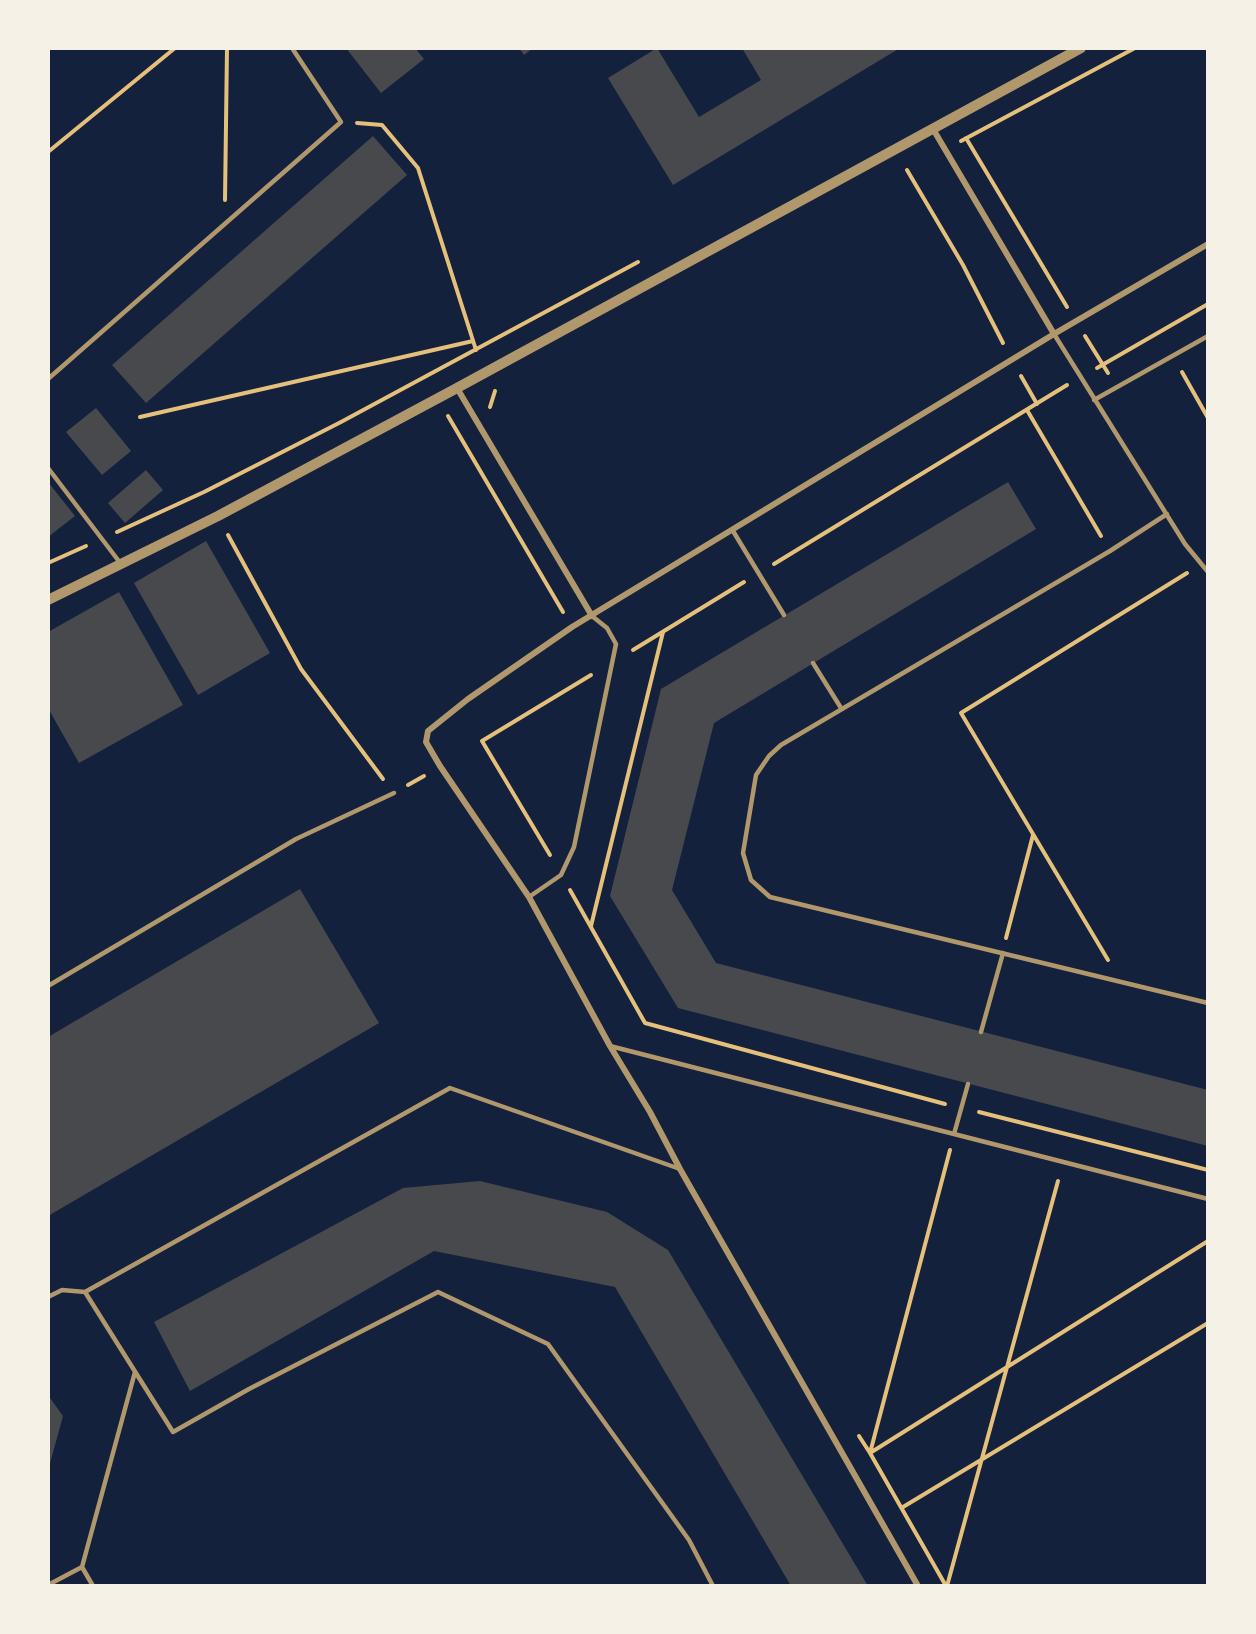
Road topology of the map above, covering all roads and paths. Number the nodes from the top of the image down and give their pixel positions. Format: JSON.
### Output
{"nodes":[{"id":1,"x":175,"y":48,"type":"edge"},
{"id":2,"x":227,"y":48,"type":"edge"},
{"id":3,"x":292,"y":48,"type":"edge"},
{"id":4,"x":1081,"y":48,"type":"edge"},
{"id":5,"x":340,"y":122,"type":"junction"},
{"id":6,"x":933,"y":129,"type":"junction"},
{"id":7,"x":966,"y":138,"type":"dead end"},
{"id":8,"x":48,"y":152,"type":"edge"},
{"id":9,"x":907,"y":170,"type":"dead end"},
{"id":10,"x":224,"y":224,"type":"junction"},
{"id":11,"x":1208,"y":244,"type":"edge"},
{"id":12,"x":1208,"y":304,"type":"edge"},
{"id":13,"x":1076,"y":321,"type":"junction"},
{"id":14,"x":1054,"y":334,"type":"junction"},
{"id":15,"x":1208,"y":336,"type":"edge"},
{"id":16,"x":473,"y":341,"type":"junction"},
{"id":17,"x":1173,"y":357,"type":"junction"},
{"id":18,"x":1012,"y":361,"type":"junction"},
{"id":19,"x":1103,"y":365,"type":"junction"},
{"id":20,"x":1079,"y":378,"type":"junction"},
{"id":21,"x":48,"y":379,"type":"edge"},
{"id":22,"x":457,"y":388,"type":"junction"},
{"id":23,"x":1118,"y":389,"type":"junction"},
{"id":24,"x":1094,"y":400,"type":"junction"},
{"id":25,"x":1037,"y":404,"type":"junction"},
{"id":26,"x":1027,"y":410,"type":"junction"},
{"id":27,"x":448,"y":416,"type":"dead end"},
{"id":28,"x":140,"y":417,"type":"dead end"},
{"id":29,"x":1208,"y":418,"type":"edge"},
{"id":30,"x":48,"y":468,"type":"edge"},
{"id":31,"x":1167,"y":514,"type":"junction"},
{"id":32,"x":218,"y":516,"type":"junction"},
{"id":33,"x":733,"y":531,"type":"junction"},
{"id":34,"x":103,"y":538,"type":"junction"},
{"id":35,"x":1110,"y":550,"type":"junction"},
{"id":36,"x":48,"y":563,"type":"edge"},
{"id":37,"x":121,"y":564,"type":"junction"},
{"id":38,"x":1201,"y":565,"type":"junction"},
{"id":39,"x":1208,"y":572,"type":"edge"},
{"id":40,"x":759,"y":573,"type":"junction"},
{"id":41,"x":48,"y":600,"type":"edge"},
{"id":42,"x":784,"y":615,"type":"dead end"},
{"id":43,"x":592,"y":616,"type":"junction"},
{"id":44,"x":572,"y":627,"type":"junction"},
{"id":45,"x":663,"y":632,"type":"junction"},
{"id":46,"x":615,"y":661,"type":"junction"},
{"id":47,"x":813,"y":663,"type":"dead end"},
{"id":48,"x":841,"y":708,"type":"junction"},
{"id":49,"x":440,"y":766,"type":"junction"},
{"id":50,"x":394,"y":794,"type":"junction"},
{"id":51,"x":1033,"y":834,"type":"junction"},
{"id":52,"x":561,"y":875,"type":"junction"},
{"id":53,"x":529,"y":897,"type":"junction"},
{"id":54,"x":591,"y":927,"type":"junction"},
{"id":55,"x":1003,"y":953,"type":"junction"},
{"id":56,"x":1123,"y":984,"type":"junction"},
{"id":57,"x":48,"y":986,"type":"edge"},
{"id":58,"x":1208,"y":1003,"type":"edge"},
{"id":59,"x":981,"y":1032,"type":"dead end"},
{"id":60,"x":610,"y":1046,"type":"junction"},
{"id":61,"x":968,"y":1083,"type":"dead end"},
{"id":62,"x":961,"y":1108,"type":"junction"},
{"id":63,"x":954,"y":1134,"type":"junction"},
{"id":64,"x":680,"y":1169,"type":"junction"},
{"id":65,"x":1208,"y":1170,"type":"edge"},
{"id":66,"x":1058,"y":1181,"type":"dead end"},
{"id":67,"x":1208,"y":1199,"type":"edge"},
{"id":68,"x":1208,"y":1241,"type":"edge"},
{"id":69,"x":85,"y":1292,"type":"junction"},
{"id":70,"x":48,"y":1297,"type":"edge"},
{"id":71,"x":1208,"y":1323,"type":"edge"},
{"id":72,"x":1009,"y":1364,"type":"junction"},
{"id":73,"x":135,"y":1371,"type":"junction"},
{"id":74,"x":859,"y":1436,"type":"dead end"},
{"id":75,"x":870,"y":1453,"type":"junction"},
{"id":76,"x":984,"y":1457,"type":"junction"},
{"id":77,"x":903,"y":1507,"type":"junction"},
{"id":78,"x":82,"y":1567,"type":"junction"},
{"id":79,"x":48,"y":1585,"type":"edge"},
{"id":80,"x":93,"y":1586,"type":"edge"},
{"id":81,"x":713,"y":1586,"type":"edge"},
{"id":82,"x":918,"y":1586,"type":"edge"},
{"id":83,"x":947,"y":1586,"type":"edge"}],
"edges":[{"from":1,"to":8,"type":"path"},
{"from":2,"to":10,"type":"path"},
{"from":3,"to":5,"type":"lane"},
{"from":4,"to":6,"type":"street"},
{"from":5,"to":10,"type":"lane"},
{"from":5,"to":16,"type":"path"},
{"from":6,"to":14,"type":"street"},
{"from":6,"to":22,"type":"street"},
{"from":7,"to":13,"type":"path"},
{"from":9,"to":18,"type":"path"},
{"from":10,"to":21,"type":"lane"},
{"from":11,"to":13,"type":"street"},
{"from":12,"to":19,"type":"path"},
{"from":13,"to":14,"type":"street"},
{"from":13,"to":19,"type":"path"},
{"from":14,"to":18,"type":"street"},
{"from":14,"to":20,"type":"lane"},
{"from":15,"to":17,"type":"lane"},
{"from":16,"to":28,"type":"path"},
{"from":16,"to":34,"type":"path"},
{"from":17,"to":23,"type":"lane"},
{"from":17,"to":29,"type":"path"},
{"from":18,"to":25,"type":"path"},
{"from":18,"to":33,"type":"street"},
{"from":19,"to":20,"type":"path"},
{"from":19,"to":23,"type":"path"},
{"from":20,"to":24,"type":"lane"},
{"from":20,"to":25,"type":"path"},
{"from":22,"to":32,"type":"street"},
{"from":22,"to":43,"type":"street"},
{"from":23,"to":24,"type":"lane"},
{"from":24,"to":31,"type":"lane"},
{"from":25,"to":26,"type":"path"},
{"from":26,"to":35,"type":"path"},
{"from":26,"to":40,"type":"path"},
{"from":27,"to":44,"type":"path"},
{"from":30,"to":34,"type":"lane"},
{"from":31,"to":35,"type":"lane"},
{"from":31,"to":38,"type":"lane"},
{"from":32,"to":37,"type":"street"},
{"from":32,"to":50,"type":"path"},
{"from":33,"to":40,"type":"lane"},
{"from":33,"to":43,"type":"street"},
{"from":34,"to":36,"type":"path"},
{"from":34,"to":37,"type":"lane"},
{"from":35,"to":48,"type":"lane"},
{"from":37,"to":41,"type":"street"},
{"from":38,"to":39,"type":"lane"},
{"from":38,"to":51,"type":"path"},
{"from":40,"to":42,"type":"lane"},
{"from":40,"to":45,"type":"path"},
{"from":43,"to":44,"type":"street"},
{"from":43,"to":46,"type":"lane"},
{"from":44,"to":49,"type":"street"},
{"from":45,"to":46,"type":"path"},
{"from":45,"to":54,"type":"path"},
{"from":46,"to":52,"type":"lane"},
{"from":46,"to":52,"type":"path"},
{"from":47,"to":48,"type":"lane"},
{"from":48,"to":55,"type":"lane"},
{"from":49,"to":50,"type":"path"},
{"from":49,"to":53,"type":"street"},
{"from":50,"to":57,"type":"lane"},
{"from":51,"to":55,"type":"path"},
{"from":51,"to":56,"type":"path"},
{"from":52,"to":53,"type":"lane"},
{"from":52,"to":54,"type":"path"},
{"from":53,"to":60,"type":"street"},
{"from":54,"to":62,"type":"path"},
{"from":55,"to":56,"type":"lane"},
{"from":55,"to":59,"type":"lane"},
{"from":56,"to":58,"type":"lane"},
{"from":60,"to":63,"type":"lane"},
{"from":60,"to":64,"type":"street"},
{"from":61,"to":62,"type":"lane"},
{"from":62,"to":63,"type":"lane"},
{"from":62,"to":65,"type":"path"},
{"from":63,"to":67,"type":"lane"},
{"from":63,"to":75,"type":"path"},
{"from":64,"to":69,"type":"lane"},
{"from":64,"to":82,"type":"street"},
{"from":66,"to":72,"type":"path"},
{"from":68,"to":72,"type":"path"},
{"from":69,"to":70,"type":"lane"},
{"from":69,"to":73,"type":"lane"},
{"from":71,"to":76,"type":"path"},
{"from":72,"to":75,"type":"path"},
{"from":72,"to":76,"type":"path"},
{"from":73,"to":78,"type":"lane"},
{"from":73,"to":81,"type":"lane"},
{"from":74,"to":75,"type":"path"},
{"from":75,"to":77,"type":"path"},
{"from":76,"to":77,"type":"path"},
{"from":76,"to":83,"type":"path"},
{"from":77,"to":83,"type":"path"},
{"from":78,"to":79,"type":"lane"},
{"from":78,"to":80,"type":"lane"}]}
